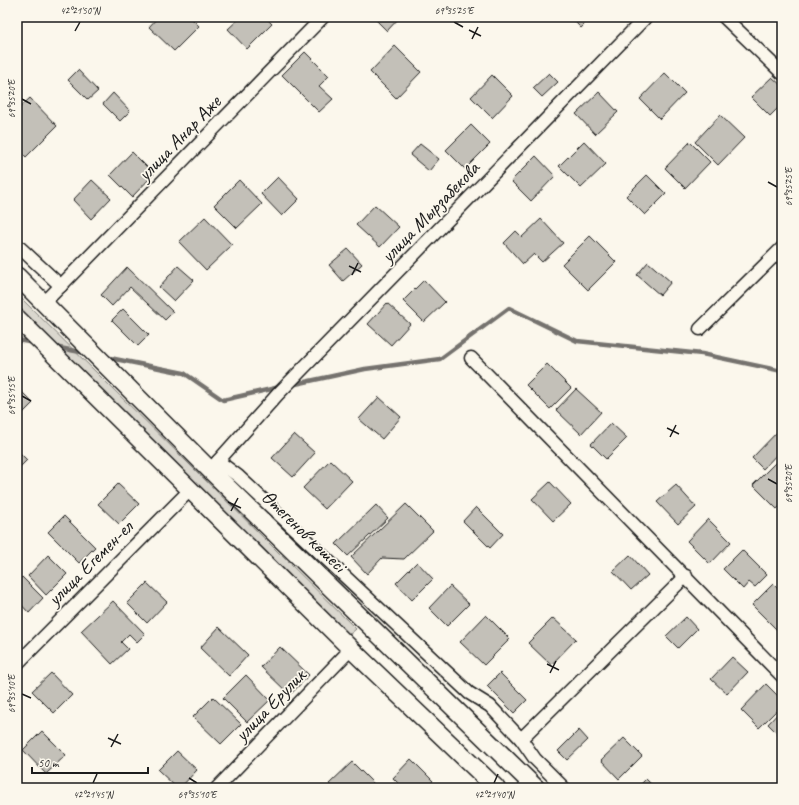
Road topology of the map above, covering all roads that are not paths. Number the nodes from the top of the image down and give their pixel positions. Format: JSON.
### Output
{"nodes":[{"id":1,"x":324,"y":17,"type":"edge"},
{"id":2,"x":646,"y":17,"type":"edge"},
{"id":3,"x":724,"y":17,"type":"edge"},
{"id":4,"x":782,"y":72,"type":"edge"},
{"id":5,"x":17,"y":245,"type":"edge"},
{"id":6,"x":782,"y":248,"type":"edge"},
{"id":7,"x":17,"y":276,"type":"edge"},
{"id":8,"x":61,"y":286,"type":"junction"},
{"id":9,"x":44,"y":303,"type":"junction"},
{"id":10,"x":19,"y":323,"type":"edge"},
{"id":11,"x":700,"y":329,"type":"dead end"},
{"id":12,"x":471,"y":358,"type":"dead end"},
{"id":13,"x":214,"y":466,"type":"junction"},
{"id":14,"x":191,"y":489,"type":"junction"},
{"id":15,"x":686,"y":576,"type":"junction"},
{"id":16,"x":351,"y":649,"type":"junction"},
{"id":17,"x":17,"y":664,"type":"edge"},
{"id":18,"x":782,"y":676,"type":"edge"},
{"id":19,"x":521,"y":739,"type":"junction"},
{"id":20,"x":217,"y":788,"type":"edge"},
{"id":21,"x":496,"y":788,"type":"edge"},
{"id":22,"x":536,"y":788,"type":"edge"},
{"id":23,"x":564,"y":788,"type":"edge"}],
"edges":[{"from":1,"to":8,"type":"street","name":"улица Анар Аже"},
{"from":2,"to":13,"type":"street","name":"улица Мырзабекова"},
{"from":3,"to":4,"type":"street"},
{"from":5,"to":8,"type":"street"},
{"from":6,"to":11,"type":"street"},
{"from":7,"to":9,"type":"main road","name":"Өтегенов көшесі"},
{"from":8,"to":9,"type":"street","name":"улица Анар Аже"},
{"from":9,"to":13,"type":"main road","name":"Өтегенов көшесі"},
{"from":10,"to":14,"type":"main road"},
{"from":12,"to":15,"type":"street"},
{"from":13,"to":19,"type":"street"},
{"from":13,"to":22,"type":"main road","name":"Өтегенов көшесі"},
{"from":14,"to":16,"type":"main road"},
{"from":14,"to":17,"type":"street","name":"улица Егемен-ел"},
{"from":15,"to":18,"type":"street"},
{"from":15,"to":19,"type":"street"},
{"from":16,"to":20,"type":"street","name":"улица Ерулик"},
{"from":16,"to":21,"type":"main road"},
{"from":19,"to":23,"type":"street"}]}
